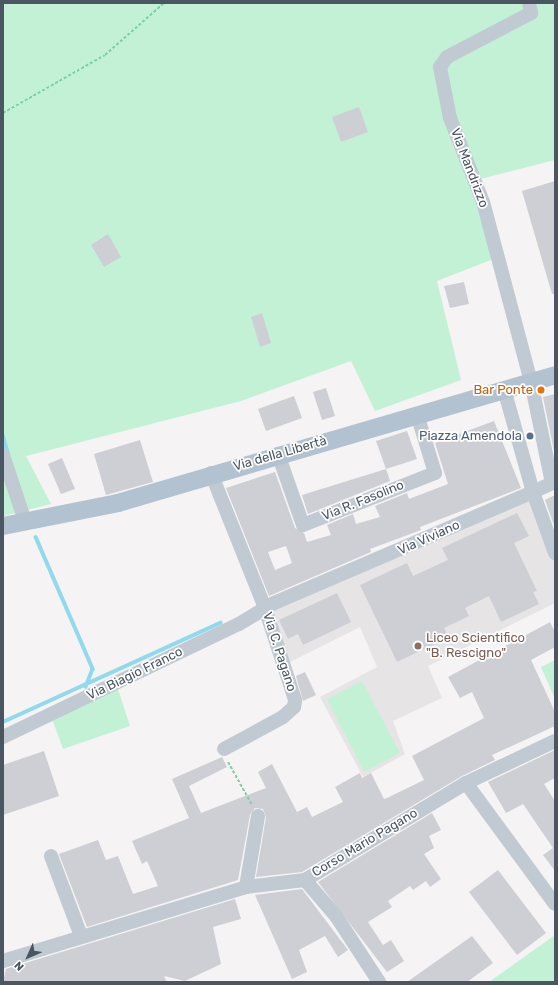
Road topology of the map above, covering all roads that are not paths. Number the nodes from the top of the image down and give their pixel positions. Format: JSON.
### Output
{"nodes":[{"id":1,"x":530,"y":3,"type":"edge"},
{"id":2,"x":555,"y":375,"type":"edge"},
{"id":3,"x":531,"y":382,"type":"junction"},
{"id":4,"x":504,"y":389,"type":"junction"},
{"id":5,"x":417,"y":414,"type":"junction"},
{"id":6,"x":278,"y":454,"type":"junction"},
{"id":7,"x":3,"y":455,"type":"edge"},
{"id":8,"x":211,"y":473,"type":"junction"},
{"id":9,"x":554,"y":483,"type":"edge"},
{"id":10,"x":533,"y":492,"type":"junction"},
{"id":11,"x":25,"y":521,"type":"junction"},
{"id":12,"x":3,"y":526,"type":"edge"},
{"id":13,"x":555,"y":553,"type":"edge"},
{"id":14,"x":265,"y":608,"type":"junction"},
{"id":15,"x":3,"y":737,"type":"edge"},
{"id":16,"x":555,"y":741,"type":"edge"},
{"id":17,"x":224,"y":750,"type":"road end"},
{"id":18,"x":466,"y":783,"type":"junction"},
{"id":19,"x":258,"y":816,"type":"road end"},
{"id":20,"x":50,"y":856,"type":"dead end"},
{"id":21,"x":305,"y":880,"type":"junction"},
{"id":22,"x":246,"y":887,"type":"junction"},
{"id":23,"x":555,"y":904,"type":"edge"},
{"id":24,"x":81,"y":936,"type":"junction"},
{"id":25,"x":3,"y":961,"type":"edge"},
{"id":26,"x":378,"y":982,"type":"edge"}],
"edges":[{"from":1,"to":3,"type":"street","name":"Via Mandrizzo"},
{"from":2,"to":3,"type":"main road","name":"Via della Libertà"},
{"from":3,"to":4,"type":"main road","name":"Via della Libertà"},
{"from":3,"to":9,"type":"street"},
{"from":4,"to":5,"type":"main road","name":"Via della Libertà"},
{"from":4,"to":10,"type":"street"},
{"from":5,"to":6,"type":"main road","name":"Via della Libertà"},
{"from":5,"to":6,"type":"street","name":"Via R. Fasolino"},
{"from":6,"to":8,"type":"main road","name":"Via della Libertà"},
{"from":7,"to":11,"type":"street"},
{"from":8,"to":11,"type":"main road","name":"Via della Libertà"},
{"from":8,"to":14,"type":"street","name":"Via C. Pagano"},
{"from":9,"to":10,"type":"street"},
{"from":10,"to":13,"type":"street"},
{"from":10,"to":14,"type":"street","name":"Via Viviano"},
{"from":11,"to":12,"type":"main road","name":"Via della Libertà"},
{"from":14,"to":15,"type":"street","name":"Via Biagio Franco"},
{"from":14,"to":17,"type":"street","name":"Via C. Pagano"},
{"from":16,"to":18,"type":"street","name":"Corso Mario Pagano"},
{"from":18,"to":21,"type":"street","name":"Corso Mario Pagano"},
{"from":18,"to":23,"type":"street"},
{"from":19,"to":22,"type":"street"},
{"from":20,"to":24,"type":"street"},
{"from":21,"to":22,"type":"street","name":"Corso Mario Pagano"},
{"from":21,"to":26,"type":"street"},
{"from":22,"to":24,"type":"street","name":"Corso Mario Pagano"},
{"from":24,"to":25,"type":"street","name":"Corso Mario Pagano"}]}
